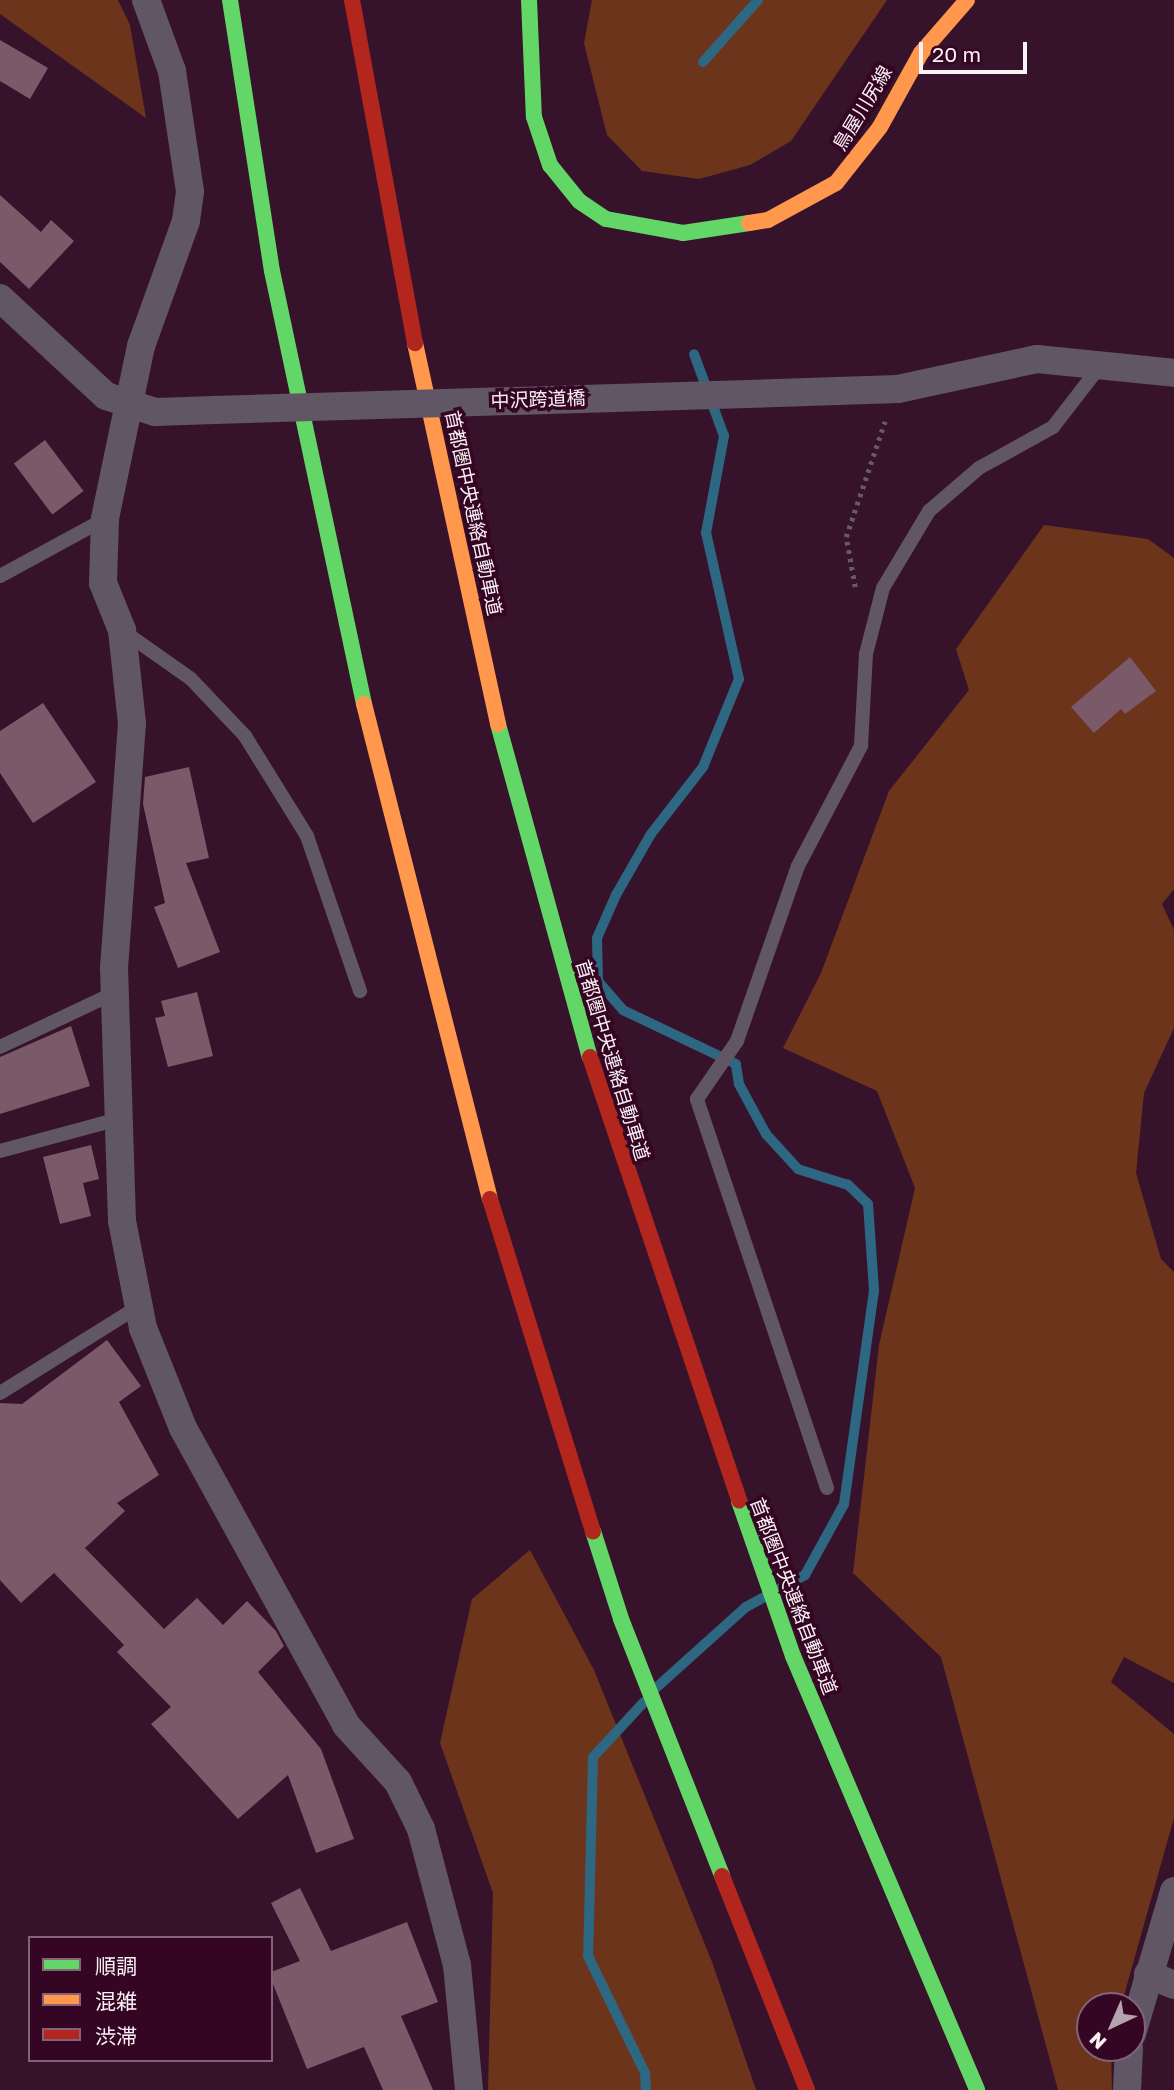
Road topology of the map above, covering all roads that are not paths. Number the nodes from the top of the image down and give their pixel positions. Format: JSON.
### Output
{"nodes":[{"id":1,"x":146,"y":0,"type":"edge"},
{"id":2,"x":230,"y":0,"type":"edge"},
{"id":3,"x":352,"y":0,"type":"edge"},
{"id":4,"x":529,"y":0,"type":"edge"},
{"id":5,"x":967,"y":0,"type":"edge"},
{"id":6,"x":0,"y":298,"type":"edge"},
{"id":7,"x":1102,"y":363,"type":"junction"},
{"id":8,"x":1174,"y":373,"type":"edge"},
{"id":9,"x":130,"y":405,"type":"junction"},
{"id":10,"x":105,"y":519,"type":"junction"},
{"id":11,"x":0,"y":576,"type":"edge"},
{"id":12,"x":122,"y":630,"type":"junction"},
{"id":13,"x":359,"y":991,"type":"dead end"},
{"id":14,"x":114,"y":993,"type":"junction"},
{"id":15,"x":0,"y":1047,"type":"edge"},
{"id":16,"x":115,"y":1120,"type":"junction"},
{"id":17,"x":0,"y":1151,"type":"edge"},
{"id":18,"x":139,"y":1307,"type":"junction"},
{"id":19,"x":0,"y":1393,"type":"edge"},
{"id":20,"x":827,"y":1489,"type":"dead end"},
{"id":21,"x":1174,"y":1891,"type":"edge"},
{"id":22,"x":1148,"y":1974,"type":"junction"},
{"id":23,"x":1174,"y":1985,"type":"edge"},
{"id":24,"x":1143,"y":1992,"type":"edge"},
{"id":25,"x":1128,"y":2062,"type":"edge"},
{"id":26,"x":469,"y":2090,"type":"edge"},
{"id":27,"x":807,"y":2090,"type":"edge"},
{"id":28,"x":976,"y":2090,"type":"edge"},
{"id":29,"x":1126,"y":2090,"type":"edge"}],
"edges":[{"from":1,"to":9,"type":"street"},
{"from":2,"to":27,"type":"main road"},
{"from":3,"to":28,"type":"main road","name":"首都圏中央連絡自動車道"},
{"from":4,"to":5,"type":"main road","name":"鳥屋川尻線"},
{"from":6,"to":9,"type":"street","name":"中沢跨道橋"},
{"from":7,"to":8,"type":"street","name":"中沢跨道橋"},
{"from":7,"to":9,"type":"street","name":"中沢跨道橋","bridge":true},
{"from":7,"to":20,"type":"lane"},
{"from":9,"to":10,"type":"street"},
{"from":10,"to":11,"type":"lane"},
{"from":10,"to":12,"type":"street"},
{"from":12,"to":13,"type":"lane"},
{"from":12,"to":14,"type":"street"},
{"from":14,"to":15,"type":"lane"},
{"from":14,"to":16,"type":"street"},
{"from":16,"to":17,"type":"lane"},
{"from":16,"to":18,"type":"street"},
{"from":18,"to":19,"type":"lane"},
{"from":18,"to":26,"type":"street"},
{"from":21,"to":22,"type":"street"},
{"from":22,"to":23,"type":"street"},
{"from":22,"to":24,"type":"street"},
{"from":25,"to":29,"type":"street"}]}
